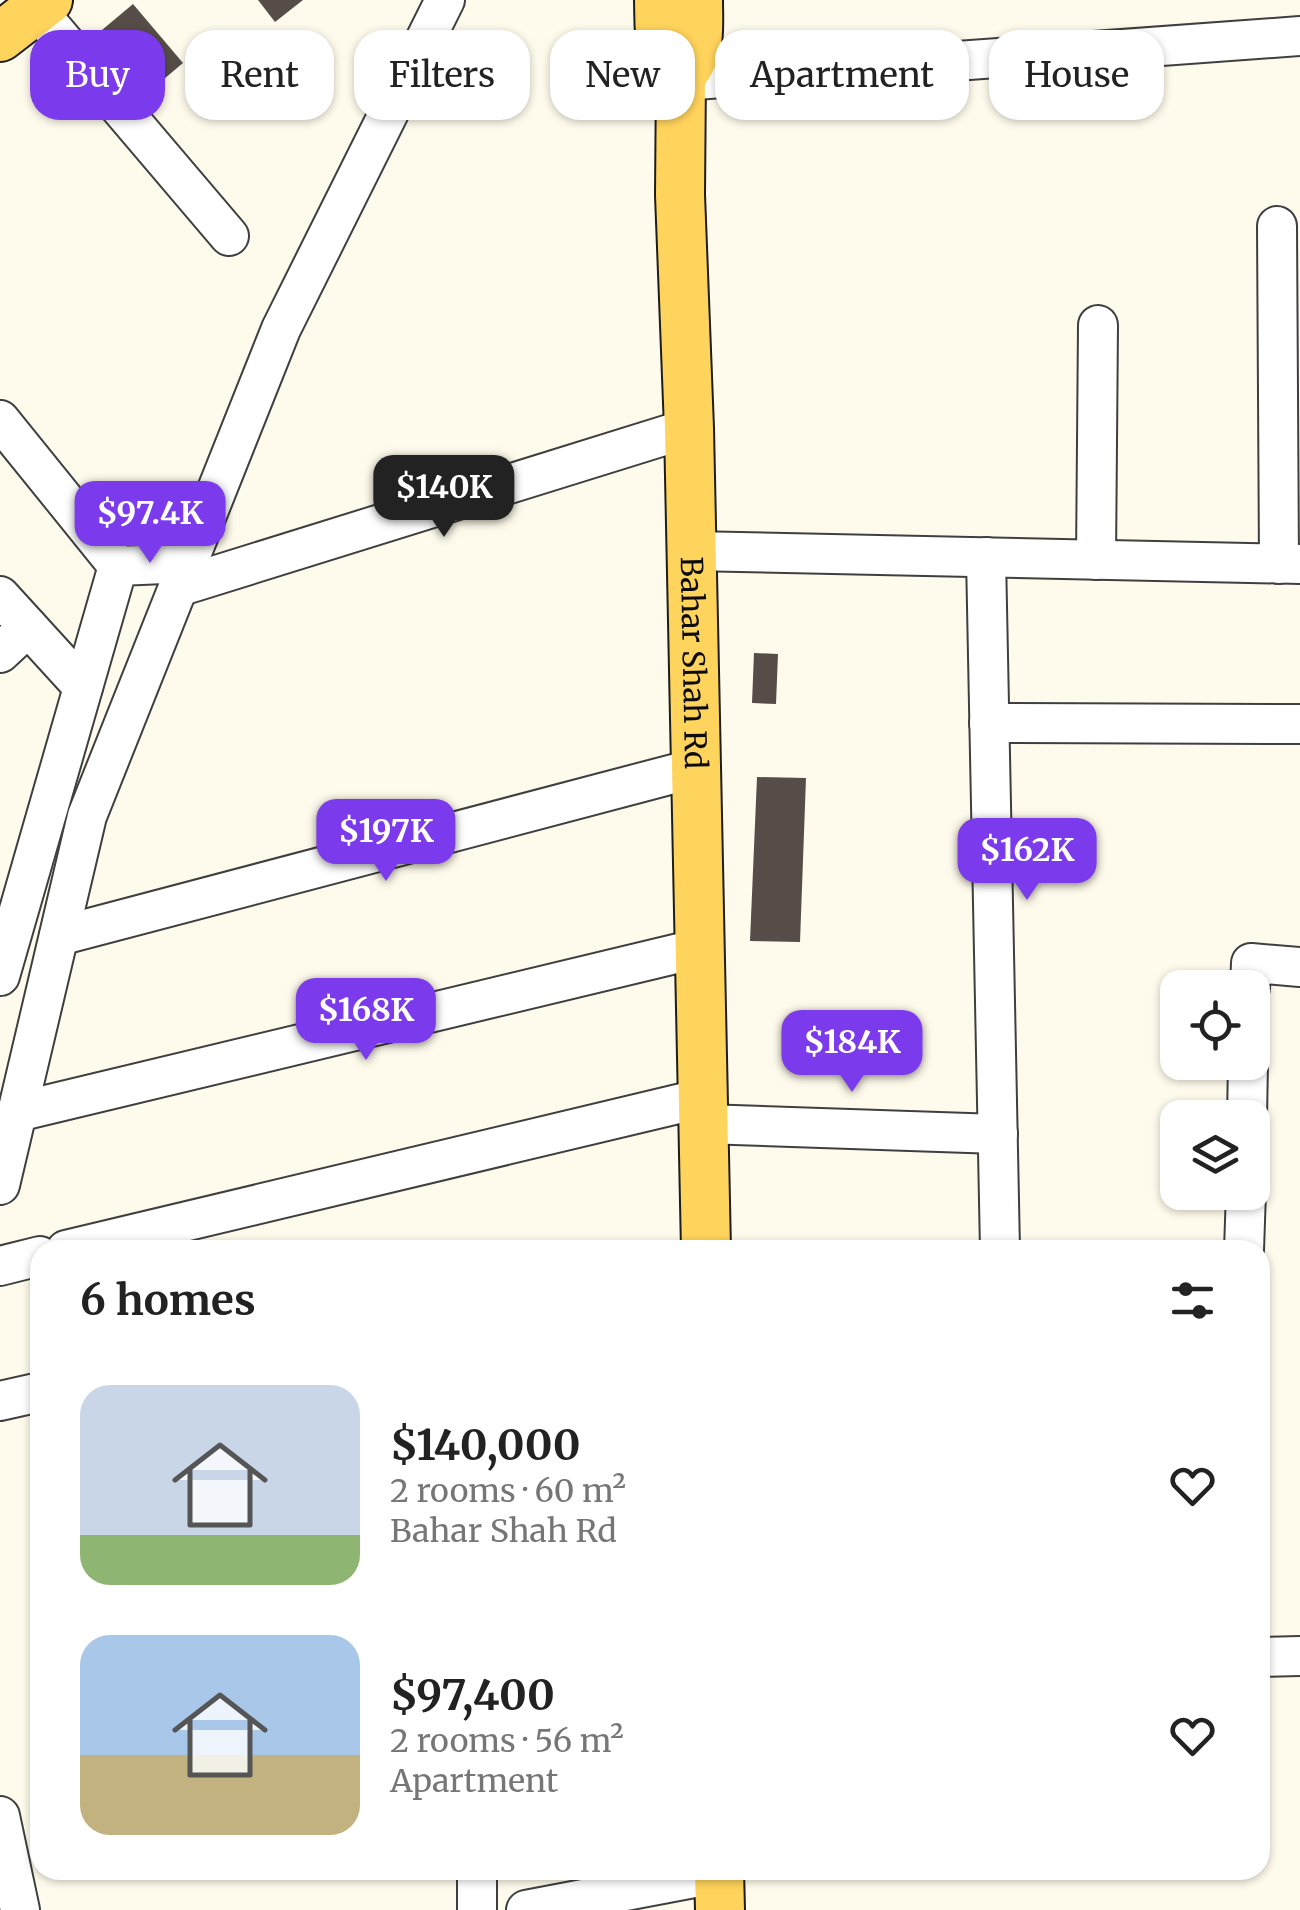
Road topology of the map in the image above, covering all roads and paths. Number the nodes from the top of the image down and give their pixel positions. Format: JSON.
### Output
{"nodes":[{"id":1,"x":445,"y":0,"type":"edge"},
{"id":2,"x":659,"y":0,"type":"edge"},
{"id":3,"x":698,"y":0,"type":"edge"},
{"id":4,"x":28,"y":15,"type":"edge"},
{"id":5,"x":660,"y":30,"type":"edge"},
{"id":6,"x":1300,"y":36,"type":"edge"},
{"id":7,"x":695,"y":54,"type":"edge"},
{"id":8,"x":695,"y":77,"type":"edge"},
{"id":9,"x":681,"y":120,"type":"edge"},
{"id":10,"x":1277,"y":226,"type":"dead end"},
{"id":11,"x":229,"y":236,"type":"dead end"},
{"id":12,"x":1098,"y":325,"type":"dead end"},
{"id":13,"x":0,"y":420,"type":"edge"},
{"id":14,"x":689,"y":428,"type":"junction"},
{"id":15,"x":692,"y":551,"type":"junction"},
{"id":16,"x":986,"y":557,"type":"junction"},
{"id":17,"x":1096,"y":560,"type":"junction"},
{"id":18,"x":1289,"y":564,"type":"edge"},
{"id":19,"x":118,"y":566,"type":"junction"},
{"id":20,"x":183,"y":575,"type":"junction"},
{"id":21,"x":0,"y":596,"type":"edge"},
{"id":22,"x":28,"y":627,"type":"junction"},
{"id":23,"x":0,"y":653,"type":"edge"},
{"id":24,"x":83,"y":687,"type":"junction"},
{"id":25,"x":990,"y":722,"type":"junction"},
{"id":26,"x":1300,"y":724,"type":"edge"},
{"id":27,"x":696,"y":768,"type":"junction"},
{"id":28,"x":10,"y":886,"type":"edge"},
{"id":29,"x":59,"y":936,"type":"junction"},
{"id":30,"x":700,"y":948,"type":"junction"},
{"id":31,"x":1300,"y":967,"type":"edge"},
{"id":32,"x":1251,"y":970,"type":"edge"},
{"id":33,"x":0,"y":976,"type":"edge"},
{"id":34,"x":703,"y":1111,"type":"junction"},
{"id":35,"x":17,"y":1112,"type":"junction"},
{"id":36,"x":998,"y":1134,"type":"junction"},
{"id":37,"x":0,"y":1185,"type":"edge"},
{"id":38,"x":1245,"y":1210,"type":"edge"},
{"id":39,"x":112,"y":1240,"type":"edge"},
{"id":40,"x":696,"y":1240,"type":"edge"},
{"id":41,"x":1000,"y":1240,"type":"edge"},
{"id":42,"x":1244,"y":1240,"type":"edge"},
{"id":43,"x":30,"y":1258,"type":"edge"},
{"id":44,"x":0,"y":1266,"type":"edge"},
{"id":45,"x":30,"y":1394,"type":"edge"},
{"id":46,"x":0,"y":1400,"type":"edge"},
{"id":47,"x":1270,"y":1656,"type":"edge"},
{"id":48,"x":1300,"y":1656,"type":"edge"},
{"id":49,"x":0,"y":1816,"type":"edge"},
{"id":50,"x":477,"y":1880,"type":"edge"},
{"id":51,"x":720,"y":1885,"type":"edge"},
{"id":52,"x":20,"y":1910,"type":"edge"},
{"id":53,"x":478,"y":1910,"type":"edge"},
{"id":54,"x":526,"y":1910,"type":"edge"}],
"edges":[{"from":1,"to":20,"type":"street"},
{"from":2,"to":5,"type":"main road"},
{"from":3,"to":7,"type":"main road"},
{"from":4,"to":11,"type":"street"},
{"from":6,"to":8,"type":"street"},
{"from":9,"to":14,"type":"main road","name":"Bahar Shah Rd"},
{"from":10,"to":18,"type":"street"},
{"from":12,"to":17,"type":"street"},
{"from":13,"to":19,"type":"street"},
{"from":14,"to":15,"type":"main road","name":"Bahar Shah Rd"},
{"from":14,"to":20,"type":"street"},
{"from":15,"to":16,"type":"street"},
{"from":15,"to":27,"type":"main road","name":"Bahar Shah Rd"},
{"from":16,"to":17,"type":"street"},
{"from":16,"to":25,"type":"street"},
{"from":17,"to":18,"type":"street"},
{"from":19,"to":20,"type":"street"},
{"from":19,"to":24,"type":"street"},
{"from":20,"to":29,"type":"street"},
{"from":21,"to":22,"type":"street"},
{"from":22,"to":23,"type":"street"},
{"from":22,"to":24,"type":"street"},
{"from":24,"to":28,"type":"street"},
{"from":25,"to":26,"type":"street"},
{"from":25,"to":36,"type":"street"},
{"from":27,"to":29,"type":"street"},
{"from":27,"to":30,"type":"main road","name":"Bahar Shah Rd"},
{"from":28,"to":33,"type":"street"},
{"from":29,"to":35,"type":"street"},
{"from":30,"to":34,"type":"main road","name":"Bahar Shah Rd"},
{"from":30,"to":35,"type":"street"},
{"from":31,"to":32,"type":"street"},
{"from":34,"to":36,"type":"street"},
{"from":34,"to":39,"type":"street"},
{"from":34,"to":40,"type":"main road","name":"Bahar Shah Rd"},
{"from":35,"to":37,"type":"street"},
{"from":36,"to":41,"type":"street"},
{"from":38,"to":42,"type":"street"},
{"from":43,"to":44,"type":"street"},
{"from":45,"to":46,"type":"street"},
{"from":47,"to":48,"type":"street"},
{"from":49,"to":52,"type":"street"},
{"from":50,"to":53,"type":"street"},
{"from":51,"to":54,"type":"street"}]}
